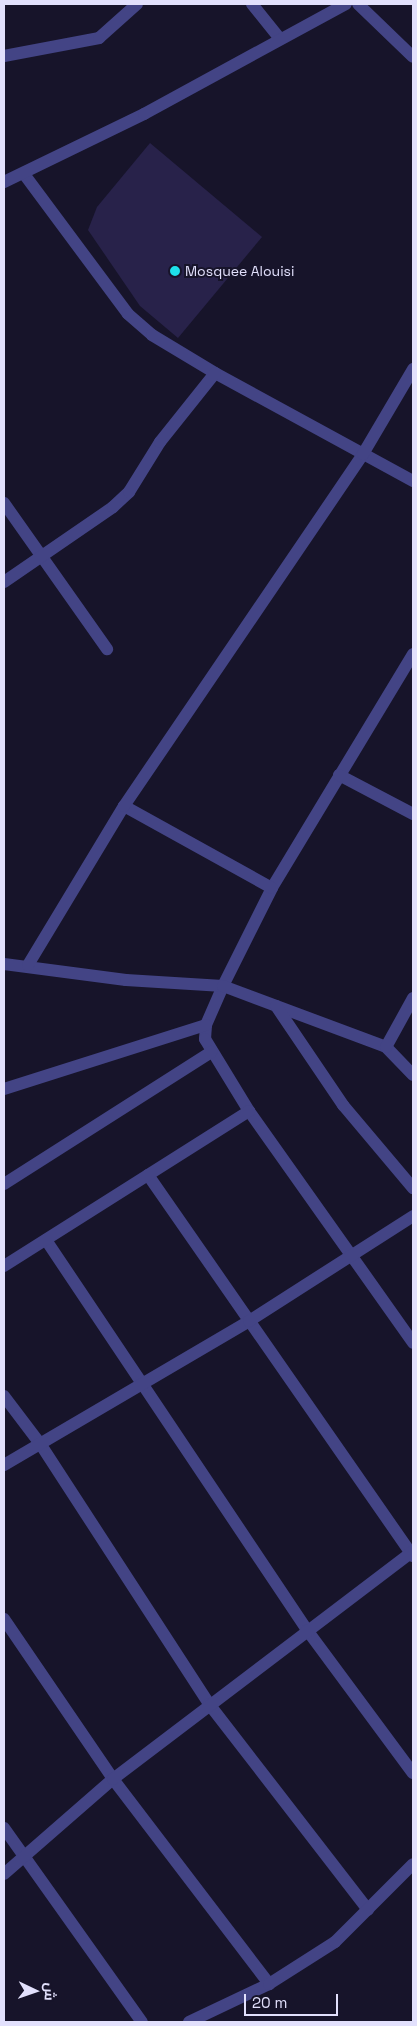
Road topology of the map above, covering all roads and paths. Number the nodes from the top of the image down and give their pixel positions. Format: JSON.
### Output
{"nodes":[{"id":1,"x":137,"y":4,"type":"edge"},
{"id":2,"x":252,"y":4,"type":"edge"},
{"id":3,"x":346,"y":4,"type":"edge"},
{"id":4,"x":358,"y":4,"type":"edge"},
{"id":5,"x":280,"y":40,"type":"junction"},
{"id":6,"x":4,"y":56,"type":"edge"},
{"id":7,"x":413,"y":57,"type":"edge"},
{"id":8,"x":24,"y":174,"type":"junction"},
{"id":9,"x":4,"y":182,"type":"edge"},
{"id":10,"x":413,"y":369,"type":"edge"},
{"id":11,"x":215,"y":374,"type":"junction"},
{"id":12,"x":363,"y":454,"type":"junction"},
{"id":13,"x":413,"y":481,"type":"edge"},
{"id":14,"x":4,"y":503,"type":"edge"},
{"id":15,"x":39,"y":556,"type":"junction"},
{"id":16,"x":4,"y":582,"type":"edge"},
{"id":17,"x":107,"y":649,"type":"dead end"},
{"id":18,"x":413,"y":654,"type":"edge"},
{"id":19,"x":339,"y":775,"type":"junction"},
{"id":20,"x":124,"y":806,"type":"junction"},
{"id":21,"x":413,"y":814,"type":"edge"},
{"id":22,"x":272,"y":888,"type":"junction"},
{"id":23,"x":4,"y":964,"type":"edge"},
{"id":24,"x":28,"y":965,"type":"junction"},
{"id":25,"x":223,"y":986,"type":"junction"},
{"id":26,"x":413,"y":998,"type":"edge"},
{"id":27,"x":276,"y":1006,"type":"junction"},
{"id":28,"x":206,"y":1025,"type":"junction"},
{"id":29,"x":386,"y":1047,"type":"junction"},
{"id":30,"x":211,"y":1052,"type":"junction"},
{"id":31,"x":413,"y":1075,"type":"edge"},
{"id":32,"x":4,"y":1089,"type":"edge"},
{"id":33,"x":249,"y":1111,"type":"junction"},
{"id":34,"x":148,"y":1175,"type":"junction"},
{"id":35,"x":4,"y":1184,"type":"edge"},
{"id":36,"x":413,"y":1188,"type":"edge"},
{"id":37,"x":413,"y":1216,"type":"edge"},
{"id":38,"x":46,"y":1240,"type":"junction"},
{"id":39,"x":354,"y":1257,"type":"junction"},
{"id":40,"x":4,"y":1266,"type":"edge"},
{"id":41,"x":249,"y":1321,"type":"junction"},
{"id":42,"x":413,"y":1343,"type":"edge"},
{"id":43,"x":140,"y":1383,"type":"junction"},
{"id":44,"x":4,"y":1396,"type":"edge"},
{"id":45,"x":41,"y":1445,"type":"junction"},
{"id":46,"x":4,"y":1465,"type":"edge"},
{"id":47,"x":413,"y":1554,"type":"edge"},
{"id":48,"x":4,"y":1619,"type":"edge"},
{"id":49,"x":307,"y":1630,"type":"junction"},
{"id":50,"x":209,"y":1704,"type":"junction"},
{"id":51,"x":413,"y":1773,"type":"edge"},
{"id":52,"x":113,"y":1779,"type":"junction"},
{"id":53,"x":4,"y":1828,"type":"edge"},
{"id":54,"x":24,"y":1859,"type":"junction"},
{"id":55,"x":413,"y":1864,"type":"edge"},
{"id":56,"x":4,"y":1874,"type":"edge"},
{"id":57,"x":368,"y":1910,"type":"junction"},
{"id":58,"x":269,"y":1984,"type":"junction"},
{"id":59,"x":142,"y":2022,"type":"edge"},
{"id":60,"x":189,"y":2022,"type":"edge"}],
"edges":[{"from":1,"to":6,"type":"street"},
{"from":2,"to":5,"type":"street"},
{"from":3,"to":5,"type":"street"},
{"from":4,"to":7,"type":"street"},
{"from":5,"to":8,"type":"street"},
{"from":8,"to":9,"type":"street"},
{"from":8,"to":11,"type":"street"},
{"from":10,"to":12,"type":"street"},
{"from":11,"to":12,"type":"street"},
{"from":11,"to":15,"type":"street"},
{"from":12,"to":13,"type":"street"},
{"from":12,"to":20,"type":"street"},
{"from":14,"to":15,"type":"street"},
{"from":15,"to":16,"type":"street"},
{"from":15,"to":17,"type":"street"},
{"from":18,"to":19,"type":"street"},
{"from":19,"to":21,"type":"street"},
{"from":19,"to":22,"type":"street"},
{"from":20,"to":22,"type":"street"},
{"from":20,"to":24,"type":"street"},
{"from":22,"to":25,"type":"street"},
{"from":23,"to":24,"type":"street"},
{"from":24,"to":25,"type":"street"},
{"from":25,"to":27,"type":"street"},
{"from":25,"to":28,"type":"street"},
{"from":26,"to":29,"type":"street"},
{"from":27,"to":29,"type":"street"},
{"from":27,"to":36,"type":"street"},
{"from":28,"to":30,"type":"street"},
{"from":28,"to":32,"type":"street"},
{"from":29,"to":31,"type":"street"},
{"from":30,"to":33,"type":"street"},
{"from":30,"to":35,"type":"street"},
{"from":33,"to":34,"type":"street"},
{"from":33,"to":39,"type":"street"},
{"from":34,"to":38,"type":"street"},
{"from":34,"to":41,"type":"street"},
{"from":37,"to":39,"type":"street"},
{"from":38,"to":40,"type":"street"},
{"from":38,"to":43,"type":"street"},
{"from":39,"to":41,"type":"street"},
{"from":39,"to":42,"type":"street"},
{"from":41,"to":43,"type":"street"},
{"from":41,"to":47,"type":"street"},
{"from":43,"to":45,"type":"street"},
{"from":43,"to":49,"type":"street"},
{"from":44,"to":45,"type":"street"},
{"from":45,"to":46,"type":"street"},
{"from":45,"to":50,"type":"street"},
{"from":47,"to":49,"type":"street"},
{"from":48,"to":52,"type":"street"},
{"from":49,"to":50,"type":"street"},
{"from":49,"to":51,"type":"street"},
{"from":50,"to":52,"type":"street"},
{"from":50,"to":57,"type":"street"},
{"from":52,"to":54,"type":"street"},
{"from":52,"to":58,"type":"street"},
{"from":53,"to":54,"type":"street"},
{"from":54,"to":56,"type":"street"},
{"from":54,"to":59,"type":"street"},
{"from":55,"to":57,"type":"street"},
{"from":57,"to":58,"type":"street"},
{"from":58,"to":60,"type":"street"}]}
